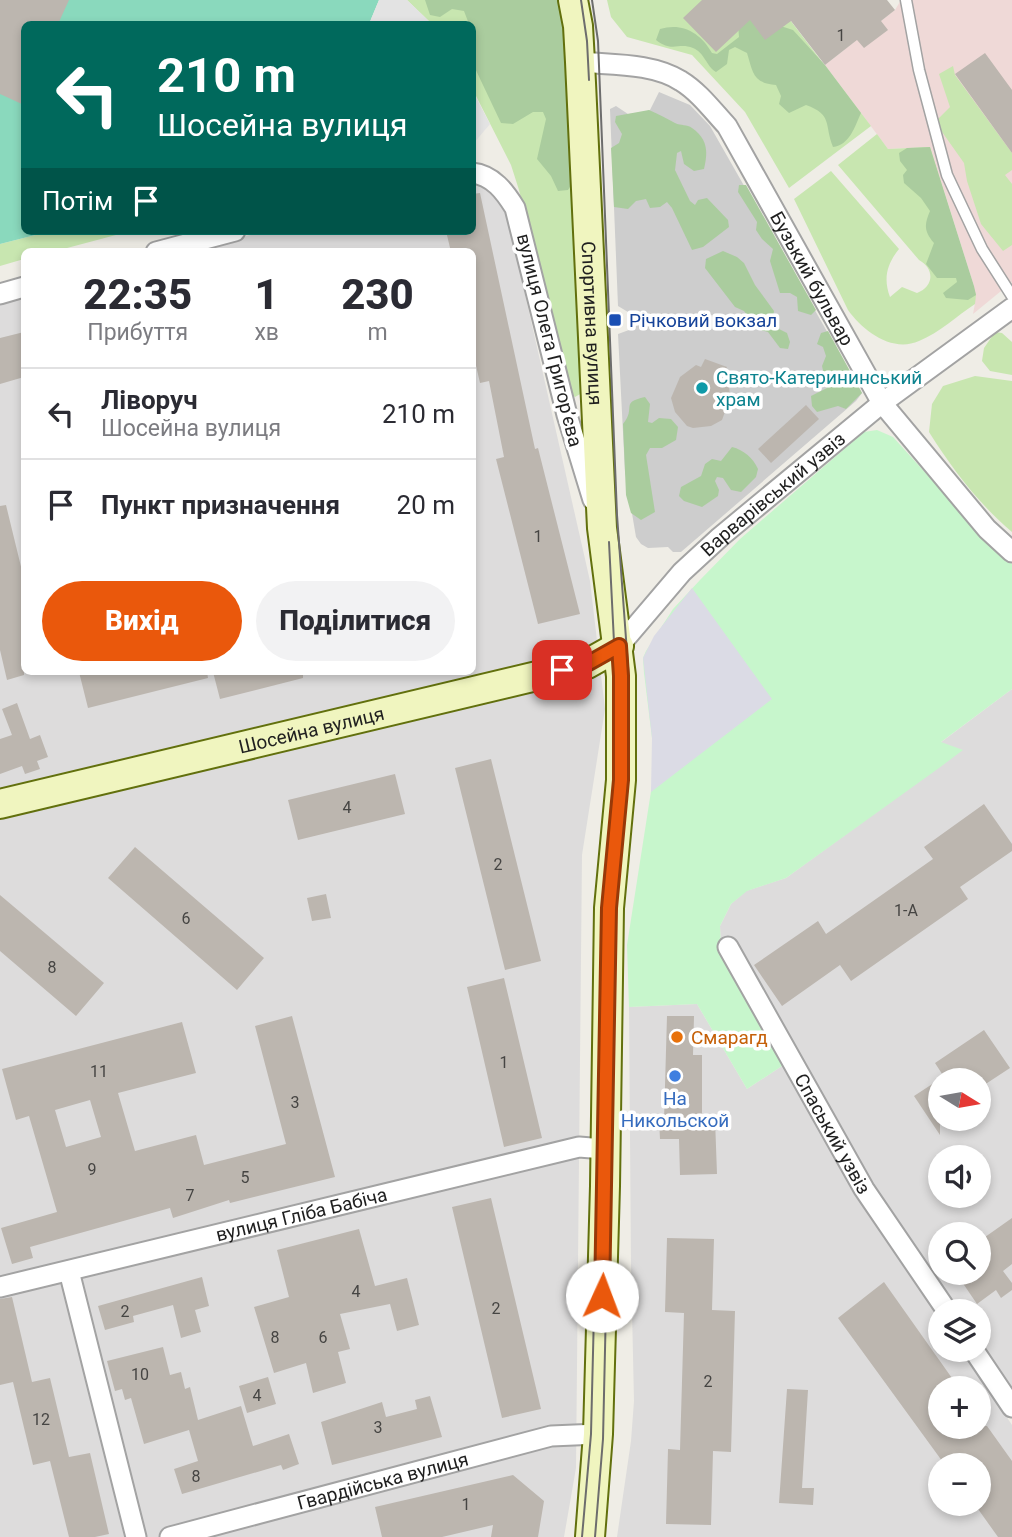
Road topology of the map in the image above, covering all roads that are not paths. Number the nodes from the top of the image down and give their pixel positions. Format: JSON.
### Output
{"nodes":[{"id":1,"x":573,"y":0,"type":"edge"},
{"id":2,"x":906,"y":0,"type":"edge"},
{"id":3,"x":580,"y":62,"type":"junction"},
{"id":4,"x":476,"y":173,"type":"edge"},
{"id":5,"x":220,"y":235,"type":"edge"},
{"id":6,"x":171,"y":248,"type":"edge"},
{"id":7,"x":21,"y":288,"type":"edge"},
{"id":8,"x":0,"y":294,"type":"edge"},
{"id":9,"x":1012,"y":296,"type":"edge"},
{"id":10,"x":1012,"y":308,"type":"edge"},
{"id":11,"x":882,"y":403,"type":"junction"},
{"id":12,"x":602,"y":528,"type":"junction"},
{"id":13,"x":1012,"y":552,"type":"edge"},
{"id":14,"x":619,"y":646,"type":"junction"},
{"id":15,"x":0,"y":804,"type":"edge"},
{"id":16,"x":728,"y":947,"type":"dead end"},
{"id":17,"x":604,"y":1149,"type":"junction"},
{"id":18,"x":69,"y":1270,"type":"junction"},
{"id":19,"x":0,"y":1287,"type":"edge"},
{"id":20,"x":939,"y":1299,"type":"edge"},
{"id":21,"x":982,"y":1362,"type":"edge"},
{"id":22,"x":1012,"y":1407,"type":"edge"},
{"id":23,"x":598,"y":1434,"type":"junction"},
{"id":24,"x":136,"y":1537,"type":"edge"},
{"id":25,"x":170,"y":1537,"type":"edge"},
{"id":26,"x":590,"y":1537,"type":"edge"}],
"edges":[{"from":1,"to":3,"type":"street","name":"Спортивна вулиця"},
{"from":2,"to":9,"type":"lane"},
{"from":3,"to":11,"type":"street","name":"Бузький бульвар"},
{"from":3,"to":12,"type":"street","name":"Спортивна вулиця"},
{"from":4,"to":12,"type":"street","name":"вулиця Олега Григорʼєва"},
{"from":5,"to":6,"type":"street"},
{"from":7,"to":8,"type":"street"},
{"from":10,"to":11,"type":"street","name":"Варварівський узвіз"},
{"from":11,"to":13,"type":"street","name":"Бузький бульвар"},
{"from":11,"to":14,"type":"street","name":"Варварівський узвіз"},
{"from":12,"to":14,"type":"street","name":"Спортивна вулиця"},
{"from":14,"to":15,"type":"street","name":"Шосейна вулиця"},
{"from":14,"to":17,"type":"street","name":"Спортивна вулиця"},
{"from":16,"to":20,"type":"street","name":"Спаський узвіз"},
{"from":17,"to":18,"type":"street","name":"вулиця Гліба Бабіча"},
{"from":17,"to":23,"type":"street","name":"Спортивна вулиця"},
{"from":18,"to":19,"type":"street","name":"вулиця Гліба Бабіча"},
{"from":18,"to":24,"type":"street"},
{"from":21,"to":22,"type":"street"},
{"from":23,"to":25,"type":"street","name":"Гвардійська вулиця"},
{"from":23,"to":26,"type":"street","name":"Спортивна вулиця"}]}
